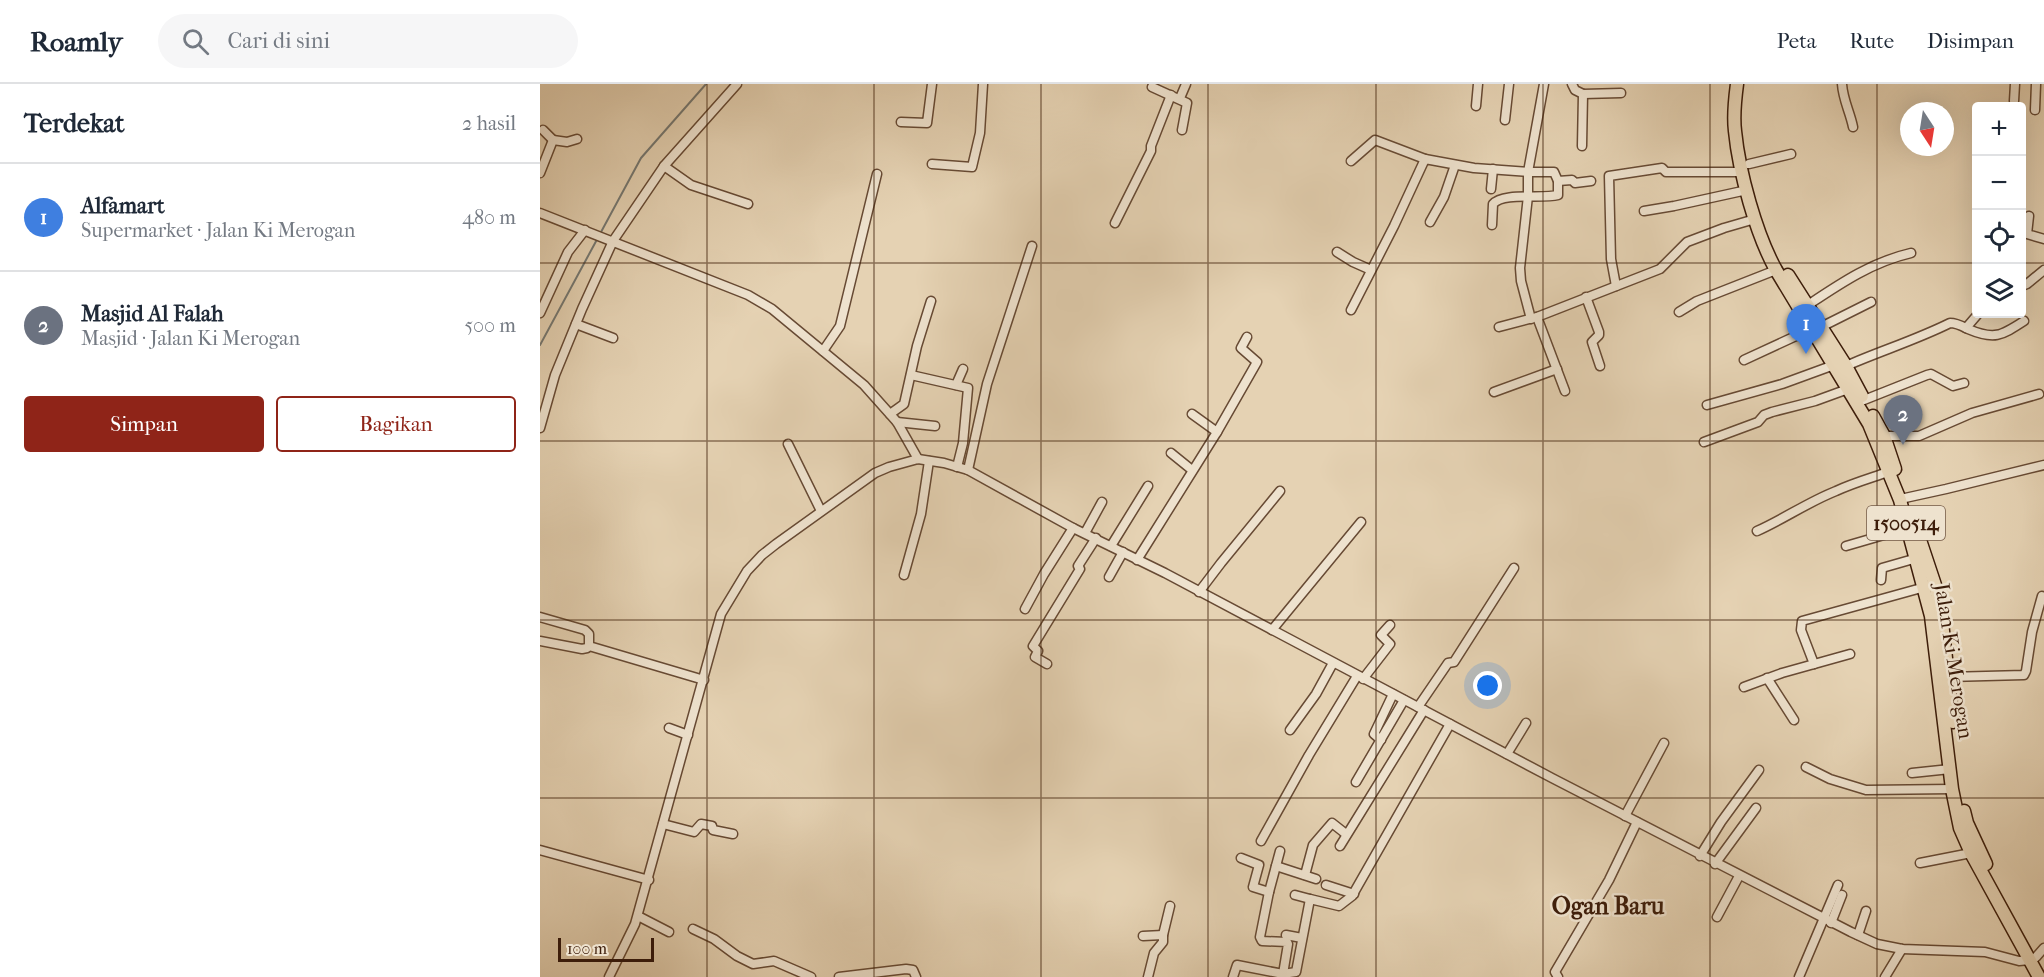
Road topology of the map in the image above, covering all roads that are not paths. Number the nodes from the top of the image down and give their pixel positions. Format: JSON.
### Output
{"nodes":[{"id":1,"x":737,"y":84,"type":"edge"},
{"id":2,"x":932,"y":84,"type":"edge"},
{"id":3,"x":983,"y":84,"type":"edge"},
{"id":4,"x":1186,"y":84,"type":"edge"},
{"id":5,"x":1478,"y":84,"type":"edge"},
{"id":6,"x":1509,"y":84,"type":"edge"},
{"id":7,"x":1544,"y":84,"type":"edge"},
{"id":8,"x":1572,"y":84,"type":"edge"},
{"id":9,"x":1737,"y":84,"type":"edge"},
{"id":10,"x":1744,"y":84,"type":"edge"},
{"id":11,"x":1842,"y":84,"type":"edge"},
{"id":12,"x":2015,"y":84,"type":"edge"},
{"id":13,"x":2036,"y":84,"type":"edge"},
{"id":14,"x":1151,"y":89,"type":"edge"},
{"id":15,"x":1621,"y":93,"type":"dead end"},
{"id":16,"x":1583,"y":94,"type":"junction"},
{"id":17,"x":1176,"y":97,"type":"junction"},
{"id":18,"x":2014,"y":101,"type":"dead end"},
{"id":19,"x":1476,"y":106,"type":"dead end"},
{"id":20,"x":2035,"y":110,"type":"dead end"},
{"id":21,"x":1505,"y":120,"type":"dead end"},
{"id":22,"x":901,"y":122,"type":"dead end"},
{"id":23,"x":1853,"y":127,"type":"dead end"},
{"id":24,"x":543,"y":130,"type":"dead end"},
{"id":25,"x":1182,"y":130,"type":"dead end"},
{"id":26,"x":576,"y":139,"type":"dead end"},
{"id":27,"x":552,"y":140,"type":"junction"},
{"id":28,"x":1582,"y":146,"type":"dead end"},
{"id":29,"x":1791,"y":154,"type":"dead end"},
{"id":30,"x":1425,"y":159,"type":"junction"},
{"id":31,"x":1351,"y":161,"type":"dead end"},
{"id":32,"x":932,"y":164,"type":"dead end"},
{"id":33,"x":1455,"y":165,"type":"junction"},
{"id":34,"x":664,"y":166,"type":"junction"},
{"id":35,"x":1746,"y":168,"type":"junction"},
{"id":36,"x":1493,"y":170,"type":"junction"},
{"id":37,"x":1528,"y":172,"type":"junction"},
{"id":38,"x":540,"y":174,"type":"edge"},
{"id":39,"x":877,"y":174,"type":"dead end"},
{"id":40,"x":1558,"y":181,"type":"junction"},
{"id":41,"x":1590,"y":181,"type":"dead end"},
{"id":42,"x":1491,"y":189,"type":"dead end"},
{"id":43,"x":1747,"y":190,"type":"junction"},
{"id":44,"x":1528,"y":196,"type":"junction"},
{"id":45,"x":748,"y":204,"type":"dead end"},
{"id":46,"x":1644,"y":211,"type":"dead end"},
{"id":47,"x":540,"y":213,"type":"edge"},
{"id":48,"x":2029,"y":216,"type":"dead end"},
{"id":49,"x":1755,"y":219,"type":"junction"},
{"id":50,"x":1430,"y":222,"type":"dead end"},
{"id":51,"x":1115,"y":223,"type":"dead end"},
{"id":52,"x":1492,"y":225,"type":"dead end"},
{"id":53,"x":585,"y":230,"type":"junction"},
{"id":54,"x":2044,"y":239,"type":"edge"},
{"id":55,"x":610,"y":240,"type":"junction"},
{"id":56,"x":1032,"y":246,"type":"dead end"},
{"id":57,"x":1337,"y":252,"type":"dead end"},
{"id":58,"x":1911,"y":253,"type":"dead end"},
{"id":59,"x":1371,"y":270,"type":"junction"},
{"id":60,"x":1776,"y":270,"type":"junction"},
{"id":61,"x":2044,"y":270,"type":"edge"},
{"id":62,"x":2026,"y":284,"type":"edge"},
{"id":63,"x":1616,"y":286,"type":"junction"},
{"id":64,"x":1586,"y":297,"type":"junction"},
{"id":65,"x":931,"y":301,"type":"dead end"},
{"id":66,"x":1871,"y":302,"type":"dead end"},
{"id":67,"x":1808,"y":305,"type":"junction"},
{"id":68,"x":1351,"y":310,"type":"dead end"},
{"id":69,"x":1678,"y":312,"type":"dead end"},
{"id":70,"x":540,"y":313,"type":"edge"},
{"id":71,"x":1534,"y":318,"type":"junction"},
{"id":72,"x":1975,"y":318,"type":"edge"},
{"id":73,"x":2024,"y":321,"type":"dead end"},
{"id":74,"x":576,"y":324,"type":"junction"},
{"id":75,"x":1499,"y":327,"type":"dead end"},
{"id":76,"x":1816,"y":328,"type":"junction"},
{"id":77,"x":1966,"y":328,"type":"junction"},
{"id":78,"x":1247,"y":337,"type":"dead end"},
{"id":79,"x":613,"y":338,"type":"dead end"},
{"id":80,"x":823,"y":351,"type":"junction"},
{"id":81,"x":1744,"y":360,"type":"dead end"},
{"id":82,"x":1600,"y":366,"type":"dead end"},
{"id":83,"x":1840,"y":366,"type":"junction"},
{"id":84,"x":963,"y":369,"type":"dead end"},
{"id":85,"x":1557,"y":369,"type":"junction"},
{"id":86,"x":911,"y":375,"type":"junction"},
{"id":87,"x":1964,"y":384,"type":"dead end"},
{"id":88,"x":956,"y":385,"type":"junction"},
{"id":89,"x":1848,"y":389,"type":"junction"},
{"id":90,"x":1565,"y":391,"type":"dead end"},
{"id":91,"x":1494,"y":392,"type":"dead end"},
{"id":92,"x":2039,"y":394,"type":"dead end"},
{"id":93,"x":1864,"y":400,"type":"junction"},
{"id":94,"x":1707,"y":405,"type":"dead end"},
{"id":95,"x":890,"y":414,"type":"junction"},
{"id":96,"x":1192,"y":414,"type":"dead end"},
{"id":97,"x":897,"y":422,"type":"junction"},
{"id":98,"x":935,"y":426,"type":"dead end"},
{"id":99,"x":540,"y":428,"type":"edge"},
{"id":100,"x":1216,"y":432,"type":"junction"},
{"id":101,"x":1884,"y":436,"type":"junction"},
{"id":102,"x":1704,"y":442,"type":"dead end"},
{"id":103,"x":788,"y":444,"type":"dead end"},
{"id":104,"x":1171,"y":453,"type":"dead end"},
{"id":105,"x":918,"y":459,"type":"junction"},
{"id":106,"x":929,"y":460,"type":"junction"},
{"id":107,"x":2044,"y":465,"type":"edge"},
{"id":108,"x":957,"y":467,"type":"junction"},
{"id":109,"x":1192,"y":470,"type":"junction"},
{"id":110,"x":968,"y":471,"type":"junction"},
{"id":111,"x":1888,"y":472,"type":"junction"},
{"id":112,"x":1148,"y":486,"type":"dead end"},
{"id":113,"x":1280,"y":491,"type":"dead end"},
{"id":114,"x":1905,"y":498,"type":"junction"},
{"id":115,"x":1102,"y":502,"type":"dead end"},
{"id":116,"x":821,"y":511,"type":"junction"},
{"id":117,"x":1361,"y":522,"type":"dead end"},
{"id":118,"x":1073,"y":528,"type":"junction"},
{"id":119,"x":1908,"y":528,"type":"junction"},
{"id":120,"x":1757,"y":531,"type":"dead end"},
{"id":121,"x":1085,"y":533,"type":"junction"},
{"id":122,"x":1096,"y":538,"type":"junction"},
{"id":123,"x":1111,"y":546,"type":"junction"},
{"id":124,"x":1846,"y":546,"type":"dead end"},
{"id":125,"x":1123,"y":552,"type":"junction"},
{"id":126,"x":1917,"y":558,"type":"junction"},
{"id":127,"x":1137,"y":560,"type":"junction"},
{"id":128,"x":1514,"y":568,"type":"dead end"},
{"id":129,"x":904,"y":576,"type":"dead end"},
{"id":130,"x":1109,"y":577,"type":"dead end"},
{"id":131,"x":1881,"y":580,"type":"dead end"},
{"id":132,"x":1925,"y":587,"type":"junction"},
{"id":133,"x":1199,"y":592,"type":"junction"},
{"id":134,"x":2042,"y":596,"type":"dead end"},
{"id":135,"x":1025,"y":609,"type":"dead end"},
{"id":136,"x":540,"y":617,"type":"edge"},
{"id":137,"x":1390,"y":625,"type":"dead end"},
{"id":138,"x":1272,"y":630,"type":"junction"},
{"id":139,"x":1939,"y":636,"type":"junction"},
{"id":140,"x":540,"y":642,"type":"edge"},
{"id":141,"x":590,"y":646,"type":"junction"},
{"id":142,"x":1850,"y":654,"type":"dead end"},
{"id":143,"x":1333,"y":663,"type":"junction"},
{"id":144,"x":1047,"y":664,"type":"dead end"},
{"id":145,"x":1814,"y":664,"type":"junction"},
{"id":146,"x":1360,"y":677,"type":"junction"},
{"id":147,"x":1948,"y":677,"type":"junction"},
{"id":148,"x":1767,"y":678,"type":"junction"},
{"id":149,"x":704,"y":680,"type":"junction"},
{"id":150,"x":1744,"y":687,"type":"dead end"},
{"id":151,"x":1393,"y":694,"type":"junction"},
{"id":152,"x":1404,"y":700,"type":"junction"},
{"id":153,"x":1421,"y":709,"type":"junction"},
{"id":154,"x":1794,"y":720,"type":"dead end"},
{"id":155,"x":1526,"y":723,"type":"dead end"},
{"id":156,"x":1450,"y":724,"type":"junction"},
{"id":157,"x":669,"y":728,"type":"dead end"},
{"id":158,"x":1290,"y":730,"type":"dead end"},
{"id":159,"x":688,"y":735,"type":"junction"},
{"id":160,"x":1382,"y":740,"type":"junction"},
{"id":161,"x":1664,"y":743,"type":"dead end"},
{"id":162,"x":1507,"y":754,"type":"junction"},
{"id":163,"x":1806,"y":767,"type":"dead end"},
{"id":164,"x":1950,"y":769,"type":"junction"},
{"id":165,"x":1759,"y":770,"type":"dead end"},
{"id":166,"x":1912,"y":773,"type":"dead end"},
{"id":167,"x":1356,"y":782,"type":"dead end"},
{"id":168,"x":1952,"y":789,"type":"junction"},
{"id":169,"x":1756,"y":808,"type":"dead end"},
{"id":170,"x":1625,"y":816,"type":"junction"},
{"id":171,"x":1637,"y":822,"type":"junction"},
{"id":172,"x":663,"y":824,"type":"junction"},
{"id":173,"x":733,"y":834,"type":"dead end"},
{"id":174,"x":1346,"y":834,"type":"junction"},
{"id":175,"x":1262,"y":841,"type":"dead end"},
{"id":176,"x":1340,"y":846,"type":"dead end"},
{"id":177,"x":540,"y":850,"type":"edge"},
{"id":178,"x":1280,"y":851,"type":"dead end"},
{"id":179,"x":1971,"y":853,"type":"junction"},
{"id":180,"x":1700,"y":856,"type":"junction"},
{"id":181,"x":1241,"y":858,"type":"dead end"},
{"id":182,"x":1920,"y":863,"type":"dead end"},
{"id":183,"x":1276,"y":866,"type":"junction"},
{"id":184,"x":1719,"y":866,"type":"junction"},
{"id":185,"x":1305,"y":875,"type":"junction"},
{"id":186,"x":1738,"y":875,"type":"junction"},
{"id":187,"x":1316,"y":879,"type":"dead end"},
{"id":188,"x":648,"y":880,"type":"junction"},
{"id":189,"x":1326,"y":885,"type":"dead end"},
{"id":190,"x":1838,"y":885,"type":"dead end"},
{"id":191,"x":1269,"y":892,"type":"junction"},
{"id":192,"x":1354,"y":894,"type":"junction"},
{"id":193,"x":1842,"y":895,"type":"dead end"},
{"id":194,"x":1295,"y":896,"type":"dead end"},
{"id":195,"x":1310,"y":899,"type":"junction"},
{"id":196,"x":1170,"y":906,"type":"dead end"},
{"id":197,"x":1866,"y":911,"type":"dead end"},
{"id":198,"x":638,"y":916,"type":"junction"},
{"id":199,"x":1717,"y":917,"type":"dead end"},
{"id":200,"x":1822,"y":919,"type":"junction"},
{"id":201,"x":1831,"y":923,"type":"junction"},
{"id":202,"x":693,"y":929,"type":"dead end"},
{"id":203,"x":669,"y":932,"type":"dead end"},
{"id":204,"x":1163,"y":935,"type":"junction"},
{"id":205,"x":1286,"y":935,"type":"dead end"},
{"id":206,"x":1858,"y":935,"type":"junction"},
{"id":207,"x":1143,"y":936,"type":"dead end"},
{"id":208,"x":1302,"y":938,"type":"junction"},
{"id":209,"x":1902,"y":949,"type":"junction"},
{"id":210,"x":2037,"y":955,"type":"edge"},
{"id":211,"x":1283,"y":974,"type":"junction"},
{"id":212,"x":2044,"y":974,"type":"edge"},
{"id":213,"x":609,"y":977,"type":"edge"},
{"id":214,"x":811,"y":977,"type":"edge"},
{"id":215,"x":839,"y":977,"type":"edge"},
{"id":216,"x":916,"y":977,"type":"edge"},
{"id":217,"x":1148,"y":977,"type":"edge"},
{"id":218,"x":1233,"y":977,"type":"edge"},
{"id":219,"x":1558,"y":977,"type":"edge"},
{"id":220,"x":1799,"y":977,"type":"edge"},
{"id":221,"x":1885,"y":977,"type":"edge"},
{"id":222,"x":2039,"y":977,"type":"edge"}],
"edges":[{"from":1,"to":34,"type":"street"},
{"from":2,"to":22,"type":"street"},
{"from":3,"to":32,"type":"street"},
{"from":4,"to":17,"type":"street"},
{"from":5,"to":19,"type":"street"},
{"from":6,"to":21,"type":"street"},
{"from":7,"to":37,"type":"street"},
{"from":8,"to":16,"type":"street"},
{"from":9,"to":35,"type":"highway","name":"Jalan Ki Merogan","number":"1500514"},
{"from":10,"to":35,"type":"highway","name":"Jalan Ki Merogan","number":"1500514"},
{"from":11,"to":23,"type":"street"},
{"from":12,"to":18,"type":"street"},
{"from":13,"to":20,"type":"street"},
{"from":14,"to":17,"type":"street"},
{"from":15,"to":16,"type":"street"},
{"from":16,"to":28,"type":"street"},
{"from":17,"to":25,"type":"street"},
{"from":17,"to":51,"type":"street"},
{"from":24,"to":27,"type":"street"},
{"from":26,"to":27,"type":"street"},
{"from":27,"to":38,"type":"street"},
{"from":29,"to":35,"type":"street"},
{"from":30,"to":31,"type":"street"},
{"from":30,"to":33,"type":"street"},
{"from":30,"to":59,"type":"street"},
{"from":33,"to":36,"type":"street"},
{"from":33,"to":50,"type":"street"},
{"from":34,"to":45,"type":"street"},
{"from":34,"to":55,"type":"street"},
{"from":35,"to":43,"type":"highway","name":"Jalan Ki Merogan","number":"1500514"},
{"from":35,"to":63,"type":"street"},
{"from":35,"to":67,"type":"highway","name":"Jalan Ki Merogan","number":"1500514"},
{"from":36,"to":37,"type":"street"},
{"from":36,"to":42,"type":"street"},
{"from":37,"to":40,"type":"street"},
{"from":37,"to":44,"type":"street"},
{"from":39,"to":80,"type":"street"},
{"from":40,"to":41,"type":"street"},
{"from":40,"to":44,"type":"street"},
{"from":43,"to":46,"type":"street"},
{"from":43,"to":49,"type":"highway","name":"Jalan Ki Merogan","number":"1500514"},
{"from":44,"to":52,"type":"street"},
{"from":44,"to":71,"type":"street"},
{"from":47,"to":53,"type":"street"},
{"from":48,"to":54,"type":"street"},
{"from":49,"to":60,"type":"highway","name":"Jalan Ki Merogan","number":"1500514"},
{"from":49,"to":63,"type":"street"},
{"from":53,"to":55,"type":"street"},
{"from":53,"to":70,"type":"street"},
{"from":55,"to":74,"type":"street"},
{"from":55,"to":80,"type":"street"},
{"from":56,"to":110,"type":"street"},
{"from":57,"to":59,"type":"street"},
{"from":58,"to":67,"type":"street"},
{"from":59,"to":68,"type":"street"},
{"from":60,"to":69,"type":"street"},
{"from":60,"to":76,"type":"highway","name":"Jalan Ki Merogan","number":"1500514"},
{"from":61,"to":62,"type":"street"},
{"from":63,"to":64,"type":"street"},
{"from":64,"to":71,"type":"street"},
{"from":64,"to":82,"type":"street"},
{"from":65,"to":86,"type":"street"},
{"from":66,"to":76,"type":"street"},
{"from":67,"to":76,"type":"highway","name":"Jalan Ki Merogan","number":"1500514"},
{"from":71,"to":75,"type":"street"},
{"from":71,"to":85,"type":"street"},
{"from":72,"to":77,"type":"street"},
{"from":73,"to":77,"type":"street"},
{"from":74,"to":79,"type":"street"},
{"from":74,"to":99,"type":"street"},
{"from":76,"to":81,"type":"street"},
{"from":76,"to":83,"type":"highway","name":"Jalan Ki Merogan","number":"1500514"},
{"from":77,"to":83,"type":"street"},
{"from":78,"to":100,"type":"street"},
{"from":80,"to":95,"type":"street"},
{"from":83,"to":89,"type":"highway","name":"Jalan Ki Merogan","number":"1500514"},
{"from":83,"to":93,"type":"highway","name":"Jalan Ki Merogan","number":"1500514"},
{"from":83,"to":94,"type":"street"},
{"from":84,"to":88,"type":"street"},
{"from":85,"to":90,"type":"street"},
{"from":85,"to":91,"type":"street"},
{"from":86,"to":88,"type":"street"},
{"from":86,"to":95,"type":"street"},
{"from":87,"to":93,"type":"street"},
{"from":88,"to":108,"type":"street"},
{"from":89,"to":102,"type":"street"},
{"from":89,"to":111,"type":"highway","name":"Jalan Ki Merogan","number":"1500514"},
{"from":92,"to":101,"type":"street"},
{"from":93,"to":101,"type":"highway","name":"Jalan Ki Merogan","number":"1500514"},
{"from":95,"to":97,"type":"street"},
{"from":96,"to":100,"type":"street"},
{"from":97,"to":98,"type":"street"},
{"from":97,"to":105,"type":"street"},
{"from":100,"to":109,"type":"street"},
{"from":101,"to":114,"type":"highway","name":"Jalan Ki Merogan","number":"1500514"},
{"from":103,"to":116,"type":"street"},
{"from":104,"to":109,"type":"street"},
{"from":105,"to":106,"type":"street"},
{"from":105,"to":116,"type":"street"},
{"from":106,"to":108,"type":"street"},
{"from":106,"to":129,"type":"street"},
{"from":107,"to":114,"type":"street"},
{"from":108,"to":110,"type":"street"},
{"from":109,"to":127,"type":"street"},
{"from":110,"to":118,"type":"street"},
{"from":111,"to":119,"type":"highway","name":"Jalan Ki Merogan","number":"1500514"},
{"from":111,"to":120,"type":"street"},
{"from":112,"to":123,"type":"street"},
{"from":113,"to":133,"type":"street"},
{"from":114,"to":139,"type":"highway","name":"Jalan Ki Merogan","number":"1500514"},
{"from":115,"to":121,"type":"street"},
{"from":116,"to":149,"type":"street"},
{"from":117,"to":138,"type":"street"},
{"from":118,"to":121,"type":"street"},
{"from":118,"to":135,"type":"street"},
{"from":119,"to":124,"type":"street"},
{"from":119,"to":126,"type":"highway","name":"Jalan Ki Merogan","number":"1500514"},
{"from":121,"to":122,"type":"street"},
{"from":122,"to":123,"type":"street"},
{"from":122,"to":144,"type":"street"},
{"from":123,"to":125,"type":"street"},
{"from":125,"to":127,"type":"street"},
{"from":125,"to":130,"type":"street"},
{"from":126,"to":131,"type":"street"},
{"from":126,"to":132,"type":"highway","name":"Jalan Ki Merogan","number":"1500514"},
{"from":127,"to":133,"type":"street"},
{"from":128,"to":153,"type":"street"},
{"from":132,"to":139,"type":"highway","name":"Jalan Ki Merogan","number":"1500514"},
{"from":132,"to":145,"type":"street"},
{"from":133,"to":138,"type":"street"},
{"from":134,"to":147,"type":"street"},
{"from":136,"to":141,"type":"street"},
{"from":137,"to":146,"type":"street"},
{"from":138,"to":143,"type":"street"},
{"from":139,"to":147,"type":"highway","name":"Jalan Ki Merogan","number":"1500514"},
{"from":139,"to":164,"type":"highway","name":"Jalan Ki Merogan","number":"1500514"},
{"from":140,"to":141,"type":"street"},
{"from":141,"to":149,"type":"street"},
{"from":142,"to":145,"type":"street"},
{"from":143,"to":146,"type":"street"},
{"from":143,"to":158,"type":"street"},
{"from":145,"to":148,"type":"street"},
{"from":146,"to":151,"type":"street"},
{"from":146,"to":175,"type":"street"},
{"from":147,"to":210,"type":"highway","name":"Jalan Ki Merogan","number":"1500514"},
{"from":148,"to":150,"type":"street"},
{"from":148,"to":154,"type":"street"},
{"from":149,"to":159,"type":"street"},
{"from":151,"to":152,"type":"street"},
{"from":151,"to":160,"type":"street"},
{"from":152,"to":153,"type":"street"},
{"from":152,"to":160,"type":"street"},
{"from":153,"to":156,"type":"street"},
{"from":153,"to":174,"type":"street"},
{"from":155,"to":162,"type":"street"},
{"from":156,"to":162,"type":"street"},
{"from":156,"to":192,"type":"street"},
{"from":157,"to":159,"type":"street"},
{"from":159,"to":172,"type":"street"},
{"from":160,"to":167,"type":"street"},
{"from":161,"to":170,"type":"street"},
{"from":162,"to":170,"type":"street"},
{"from":163,"to":168,"type":"street"},
{"from":164,"to":166,"type":"street"},
{"from":164,"to":168,"type":"highway","name":"Jalan Ki Merogan","number":"1500514"},
{"from":165,"to":180,"type":"street"},
{"from":168,"to":179,"type":"highway","name":"Jalan Ki Merogan","number":"1500514"},
{"from":169,"to":184,"type":"street"},
{"from":170,"to":171,"type":"street"},
{"from":171,"to":180,"type":"street"},
{"from":171,"to":219,"type":"street"},
{"from":172,"to":173,"type":"street"},
{"from":172,"to":188,"type":"street"},
{"from":174,"to":176,"type":"street"},
{"from":174,"to":185,"type":"street"},
{"from":177,"to":188,"type":"street"},
{"from":178,"to":183,"type":"street"},
{"from":179,"to":182,"type":"street"},
{"from":179,"to":210,"type":"highway","name":"Jalan Ki Merogan","number":"1500514"},
{"from":180,"to":184,"type":"street"},
{"from":181,"to":191,"type":"street"},
{"from":183,"to":185,"type":"street"},
{"from":183,"to":191,"type":"street"},
{"from":184,"to":186,"type":"street"},
{"from":185,"to":187,"type":"street"},
{"from":186,"to":199,"type":"street"},
{"from":186,"to":200,"type":"street"},
{"from":188,"to":198,"type":"street"},
{"from":189,"to":192,"type":"street"},
{"from":190,"to":200,"type":"street"},
{"from":191,"to":211,"type":"street"},
{"from":192,"to":195,"type":"street"},
{"from":193,"to":201,"type":"street"},
{"from":194,"to":195,"type":"street"},
{"from":195,"to":208,"type":"street"},
{"from":196,"to":204,"type":"street"},
{"from":197,"to":206,"type":"street"},
{"from":198,"to":203,"type":"street"},
{"from":198,"to":213,"type":"street"},
{"from":200,"to":201,"type":"street"},
{"from":200,"to":220,"type":"street"},
{"from":201,"to":206,"type":"street"},
{"from":202,"to":214,"type":"street"},
{"from":204,"to":207,"type":"street"},
{"from":204,"to":217,"type":"street"},
{"from":205,"to":208,"type":"street"},
{"from":206,"to":209,"type":"street"},
{"from":208,"to":211,"type":"street"},
{"from":209,"to":210,"type":"street"},
{"from":209,"to":221,"type":"street"},
{"from":210,"to":212,"type":"highway","name":"Jalan Ki Merogan","number":"1500514"},
{"from":210,"to":222,"type":"highway","name":"Jalan Ki Merogan","number":"1500514"},
{"from":211,"to":218,"type":"street"},
{"from":215,"to":216,"type":"street"}]}
